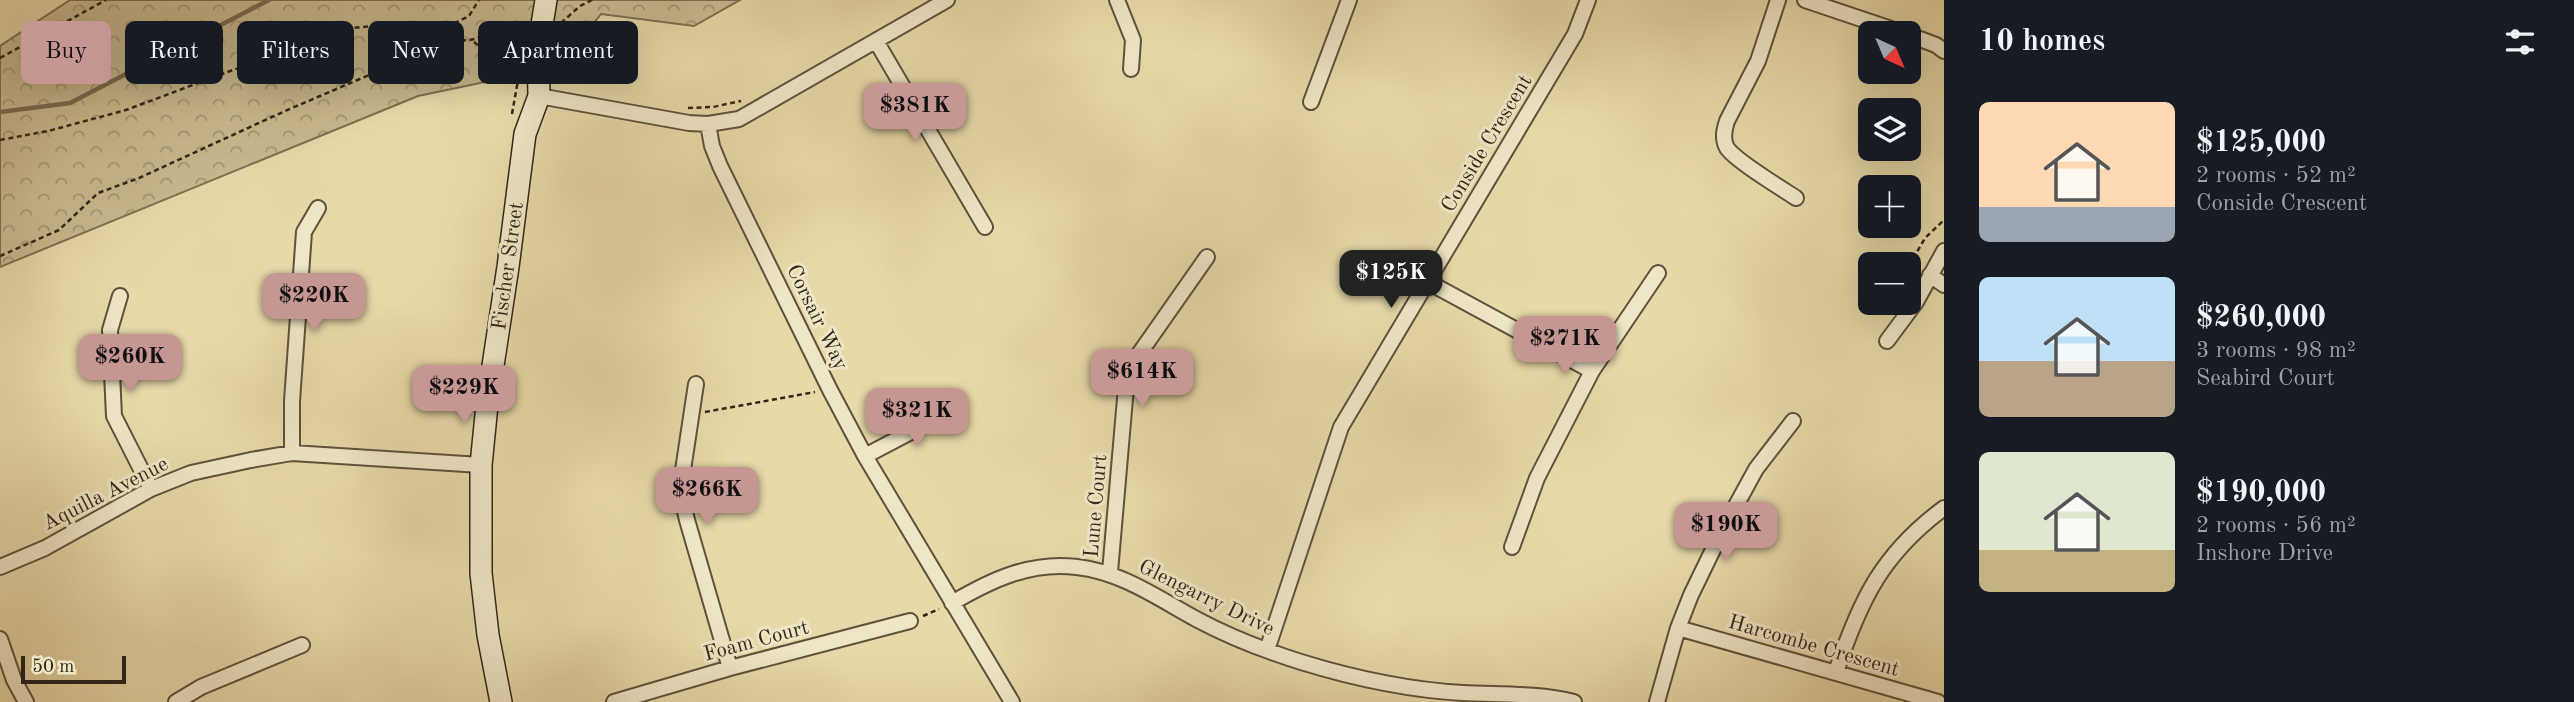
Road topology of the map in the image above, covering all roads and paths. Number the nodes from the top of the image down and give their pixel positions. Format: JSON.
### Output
{"nodes":[{"id":1,"x":106,"y":0,"type":"edge"},
{"id":2,"x":479,"y":0,"type":"edge"},
{"id":3,"x":546,"y":0,"type":"edge"},
{"id":4,"x":592,"y":0,"type":"edge"},
{"id":5,"x":947,"y":0,"type":"edge"},
{"id":6,"x":1117,"y":0,"type":"edge"},
{"id":7,"x":1349,"y":0,"type":"edge"},
{"id":8,"x":1588,"y":0,"type":"edge"},
{"id":9,"x":1778,"y":0,"type":"edge"},
{"id":10,"x":1805,"y":0,"type":"edge"},
{"id":11,"x":586,"y":1,"type":"edge"},
{"id":12,"x":459,"y":21,"type":"edge"},
{"id":13,"x":536,"y":21,"type":"edge"},
{"id":14,"x":563,"y":21,"type":"edge"},
{"id":15,"x":1867,"y":21,"type":"edge"},
{"id":16,"x":368,"y":26,"type":"edge"},
{"id":17,"x":478,"y":39,"type":"edge"},
{"id":18,"x":1922,"y":39,"type":"edge"},
{"id":19,"x":464,"y":41,"type":"edge"},
{"id":20,"x":474,"y":41,"type":"junction"},
{"id":21,"x":876,"y":41,"type":"junction"},
{"id":22,"x":478,"y":45,"type":"edge"},
{"id":23,"x":1944,"y":51,"type":"edge"},
{"id":24,"x":0,"y":58,"type":"edge"},
{"id":25,"x":1131,"y":69,"type":"dead end"},
{"id":26,"x":368,"y":76,"type":"edge"},
{"id":27,"x":517,"y":84,"type":"edge"},
{"id":28,"x":539,"y":84,"type":"edge"},
{"id":29,"x":539,"y":96,"type":"junction"},
{"id":30,"x":740,"y":101,"type":"dead end"},
{"id":31,"x":1311,"y":102,"type":"dead end"},
{"id":32,"x":686,"y":108,"type":"dead end"},
{"id":33,"x":511,"y":124,"type":"dead end"},
{"id":34,"x":708,"y":124,"type":"junction"},
{"id":35,"x":0,"y":140,"type":"edge"},
{"id":36,"x":1796,"y":198,"type":"dead end"},
{"id":37,"x":318,"y":208,"type":"dead end"},
{"id":38,"x":1944,"y":220,"type":"edge"},
{"id":39,"x":985,"y":227,"type":"dead end"},
{"id":40,"x":1944,"y":251,"type":"edge"},
{"id":41,"x":1917,"y":252,"type":"edge"},
{"id":42,"x":0,"y":256,"type":"edge"},
{"id":43,"x":1207,"y":257,"type":"dead end"},
{"id":44,"x":1658,"y":273,"type":"dead end"},
{"id":45,"x":1930,"y":275,"type":"junction"},
{"id":46,"x":1428,"y":282,"type":"junction"},
{"id":47,"x":1944,"y":285,"type":"edge"},
{"id":48,"x":120,"y":296,"type":"dead end"},
{"id":49,"x":1887,"y":341,"type":"dead end"},
{"id":50,"x":1592,"y":371,"type":"junction"},
{"id":51,"x":696,"y":384,"type":"dead end"},
{"id":52,"x":830,"y":390,"type":"junction"},
{"id":53,"x":940,"y":405,"type":"dead end"},
{"id":54,"x":691,"y":415,"type":"junction"},
{"id":55,"x":1793,"y":421,"type":"dead end"},
{"id":56,"x":292,"y":453,"type":"junction"},
{"id":57,"x":865,"y":456,"type":"junction"},
{"id":58,"x":481,"y":465,"type":"junction"},
{"id":59,"x":151,"y":489,"type":"junction"},
{"id":60,"x":1944,"y":508,"type":"edge"},
{"id":61,"x":1512,"y":547,"type":"dead end"},
{"id":62,"x":0,"y":567,"type":"edge"},
{"id":63,"x":1110,"y":572,"type":"junction"},
{"id":64,"x":952,"y":603,"type":"junction"},
{"id":65,"x":911,"y":621,"type":"joint"},
{"id":66,"x":1678,"y":628,"type":"junction"},
{"id":67,"x":0,"y":639,"type":"edge"},
{"id":68,"x":302,"y":645,"type":"dead end"},
{"id":69,"x":1267,"y":650,"type":"junction"},
{"id":70,"x":730,"y":668,"type":"junction"},
{"id":71,"x":1836,"y":672,"type":"junction"},
{"id":72,"x":1463,"y":698,"type":"edge"},
{"id":73,"x":26,"y":702,"type":"edge"},
{"id":74,"x":177,"y":702,"type":"edge"},
{"id":75,"x":501,"y":702,"type":"edge"},
{"id":76,"x":614,"y":702,"type":"edge"},
{"id":77,"x":1012,"y":702,"type":"edge"},
{"id":78,"x":1574,"y":702,"type":"edge"},
{"id":79,"x":1657,"y":702,"type":"edge"},
{"id":80,"x":1938,"y":702,"type":"edge"}],
"edges":[{"from":1,"to":24,"type":"path"},
{"from":2,"to":12,"type":"path"},
{"from":3,"to":13,"type":"street","name":"Fischer Street"},
{"from":4,"to":11,"type":"path"},
{"from":5,"to":21,"type":"street"},
{"from":6,"to":25,"type":"street"},
{"from":7,"to":31,"type":"street"},
{"from":8,"to":46,"type":"street","name":"Conside Crescent"},
{"from":9,"to":36,"type":"street"},
{"from":10,"to":15,"type":"street"},
{"from":11,"to":14,"type":"path"},
{"from":16,"to":35,"type":"path"},
{"from":17,"to":20,"type":"path"},
{"from":18,"to":23,"type":"street"},
{"from":19,"to":20,"type":"path"},
{"from":20,"to":22,"type":"path"},
{"from":21,"to":34,"type":"street"},
{"from":21,"to":39,"type":"street"},
{"from":26,"to":42,"type":"path"},
{"from":27,"to":33,"type":"path"},
{"from":28,"to":29,"type":"street","name":"Fischer Street"},
{"from":29,"to":34,"type":"street"},
{"from":29,"to":58,"type":"street","name":"Fischer Street"},
{"from":30,"to":32,"type":"path"},
{"from":34,"to":52,"type":"street","name":"Corsair Way"},
{"from":37,"to":56,"type":"street"},
{"from":38,"to":41,"type":"path"},
{"from":40,"to":45,"type":"street"},
{"from":43,"to":63,"type":"street","name":"Lune Court"},
{"from":44,"to":50,"type":"street"},
{"from":45,"to":47,"type":"street"},
{"from":45,"to":49,"type":"street"},
{"from":46,"to":50,"type":"street"},
{"from":46,"to":69,"type":"street","name":"Conside Crescent"},
{"from":48,"to":59,"type":"street"},
{"from":50,"to":61,"type":"street"},
{"from":51,"to":54,"type":"street"},
{"from":52,"to":54,"type":"path"},
{"from":52,"to":57,"type":"street","name":"Corsair Way"},
{"from":53,"to":57,"type":"street"},
{"from":54,"to":70,"type":"street"},
{"from":55,"to":66,"type":"street"},
{"from":56,"to":58,"type":"street","name":"Aquilla Avenue"},
{"from":56,"to":59,"type":"street","name":"Aquilla Avenue"},
{"from":57,"to":64,"type":"street","name":"Corsair Way"},
{"from":58,"to":75,"type":"street","name":"Fischer Street"},
{"from":59,"to":62,"type":"street","name":"Aquilla Avenue"},
{"from":60,"to":71,"type":"street"},
{"from":63,"to":64,"type":"street","name":"Glengarry Drive"},
{"from":63,"to":69,"type":"street","name":"Glengarry Drive"},
{"from":64,"to":65,"type":"path"},
{"from":64,"to":77,"type":"street","name":"Corsair Way"},
{"from":65,"to":70,"type":"street","name":"Foam Court"},
{"from":66,"to":71,"type":"street","name":"Harcombe Crescent"},
{"from":66,"to":79,"type":"street"},
{"from":67,"to":73,"type":"street"},
{"from":68,"to":74,"type":"street"},
{"from":69,"to":72,"type":"street","name":"Glengarry Drive"},
{"from":70,"to":76,"type":"street","name":"Foam Court"},
{"from":71,"to":80,"type":"street","name":"Harcombe Crescent"},
{"from":72,"to":78,"type":"street","name":"Glengarry Drive"}]}
